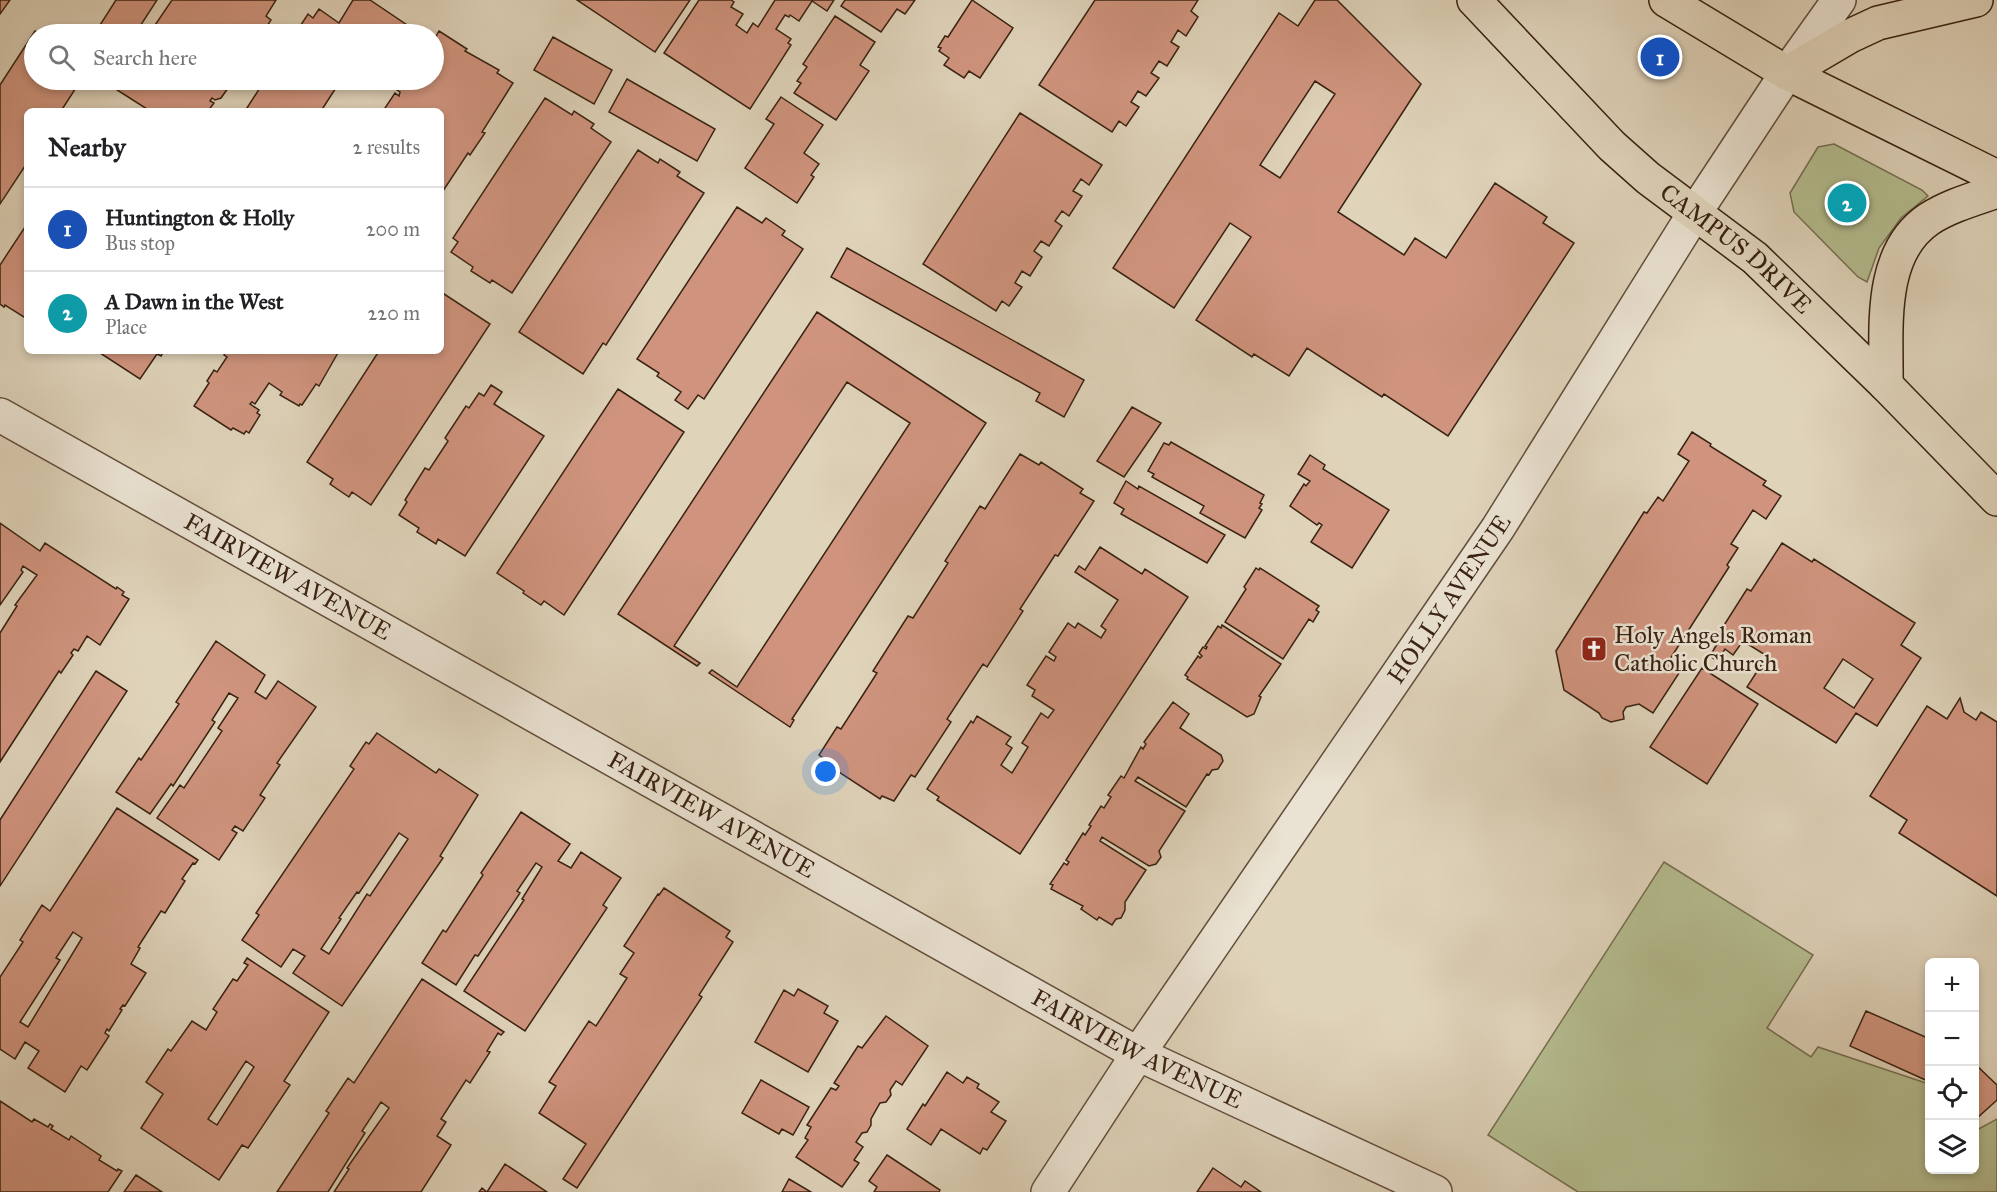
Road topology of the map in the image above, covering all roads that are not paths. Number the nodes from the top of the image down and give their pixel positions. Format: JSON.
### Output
{"nodes":[{"id":1,"x":1474,"y":0,"type":"edge"},
{"id":2,"x":1666,"y":0,"type":"edge"},
{"id":3,"x":1839,"y":0,"type":"edge"},
{"id":4,"x":1976,"y":0,"type":"edge"},
{"id":5,"x":1787,"y":73,"type":"junction"},
{"id":6,"x":1997,"y":177,"type":"edge"},
{"id":7,"x":1997,"y":191,"type":"edge"},
{"id":8,"x":1694,"y":214,"type":"junction"},
{"id":9,"x":1886,"y":385,"type":"junction"},
{"id":10,"x":0,"y":415,"type":"edge"},
{"id":11,"x":1997,"y":499,"type":"edge"},
{"id":12,"x":1138,"y":1054,"type":"junction"},
{"id":13,"x":1048,"y":1192,"type":"edge"},
{"id":14,"x":1436,"y":1192,"type":"edge"}],
"edges":[{"from":1,"to":8,"type":"main road","name":"CAMPUS DRIVE"},
{"from":2,"to":5,"type":"main road"},
{"from":3,"to":5,"type":"street","name":"HOLLY AVENUE"},
{"from":4,"to":5,"type":"main road"},
{"from":5,"to":6,"type":"main road"},
{"from":5,"to":8,"type":"street","name":"HOLLY AVENUE"},
{"from":7,"to":9,"type":"main road"},
{"from":8,"to":9,"type":"main road","name":"CAMPUS DRIVE"},
{"from":8,"to":12,"type":"street","name":"HOLLY AVENUE"},
{"from":9,"to":11,"type":"main road","name":"CAMPUS DRIVE"},
{"from":10,"to":12,"type":"street","name":"FAIRVIEW AVENUE"},
{"from":12,"to":13,"type":"street","name":"HOLLY AVENUE"},
{"from":12,"to":14,"type":"street","name":"FAIRVIEW AVENUE"}]}
